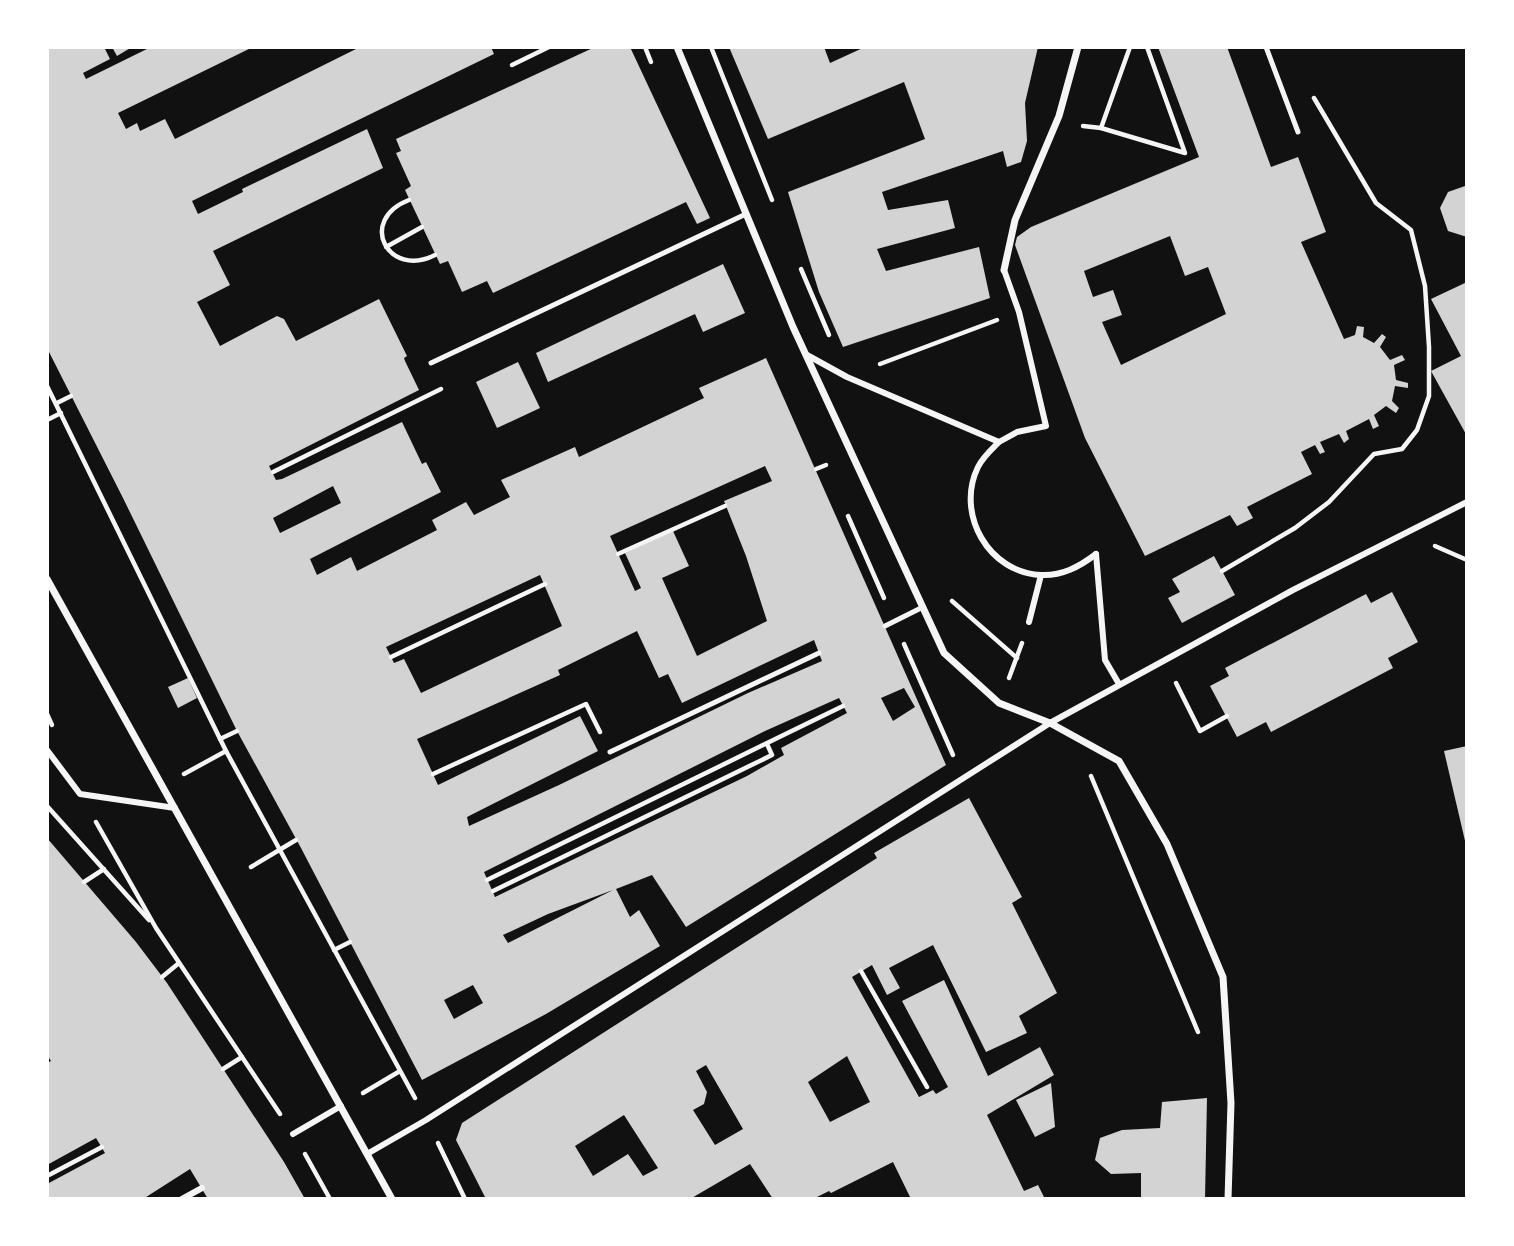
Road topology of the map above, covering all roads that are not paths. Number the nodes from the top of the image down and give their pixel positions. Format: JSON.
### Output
{"nodes":[{"id":1,"x":677,"y":47,"type":"edge"},
{"id":2,"x":1078,"y":47,"type":"edge"},
{"id":3,"x":1266,"y":47,"type":"edge"},
{"id":4,"x":1298,"y":132,"type":"dead end"},
{"id":5,"x":746,"y":214,"type":"junction"},
{"id":6,"x":1004,"y":270,"type":"joint"},
{"id":7,"x":807,"y":355,"type":"junction"},
{"id":8,"x":431,"y":363,"type":"road end"},
{"id":9,"x":999,"y":442,"type":"junction"},
{"id":10,"x":1467,"y":502,"type":"edge"},
{"id":11,"x":1041,"y":575,"type":"junction"},
{"id":12,"x":47,"y":579,"type":"edge"},
{"id":13,"x":923,"y":607,"type":"junction"},
{"id":14,"x":1029,"y":622,"type":"dead end"},
{"id":15,"x":885,"y":626,"type":"dead end"},
{"id":16,"x":819,"y":653,"type":"dead end"},
{"id":17,"x":1119,"y":684,"type":"junction"},
{"id":18,"x":1050,"y":723,"type":"junction"},
{"id":19,"x":47,"y":750,"type":"edge"},
{"id":20,"x":610,"y":751,"type":"road end"},
{"id":21,"x":175,"y":807,"type":"junction"},
{"id":22,"x":341,"y":1106,"type":"junction"},
{"id":23,"x":293,"y":1134,"type":"road end"},
{"id":24,"x":368,"y":1154,"type":"junction"},
{"id":25,"x":202,"y":1188,"type":"dead end"},
{"id":26,"x":182,"y":1199,"type":"edge"},
{"id":27,"x":392,"y":1199,"type":"edge"},
{"id":28,"x":1228,"y":1199,"type":"edge"}],
"edges":[{"from":1,"to":5,"type":"street"},
{"from":2,"to":6,"type":"street"},
{"from":3,"to":4,"type":"lane"},
{"from":5,"to":7,"type":"street"},
{"from":5,"to":8,"type":"lane"},
{"from":6,"to":9,"type":"street"},
{"from":7,"to":9,"type":"street"},
{"from":7,"to":13,"type":"street"},
{"from":9,"to":11,"type":"street"},
{"from":10,"to":17,"type":"street"},
{"from":11,"to":14,"type":"street"},
{"from":11,"to":17,"type":"street"},
{"from":12,"to":21,"type":"street"},
{"from":13,"to":15,"type":"lane"},
{"from":13,"to":18,"type":"street"},
{"from":16,"to":20,"type":"lane"},
{"from":17,"to":18,"type":"street"},
{"from":18,"to":24,"type":"street"},
{"from":18,"to":28,"type":"street"},
{"from":19,"to":21,"type":"street"},
{"from":21,"to":22,"type":"street"},
{"from":22,"to":23,"type":"street"},
{"from":22,"to":24,"type":"street"},
{"from":24,"to":27,"type":"street"},
{"from":25,"to":26,"type":"street"}]}
